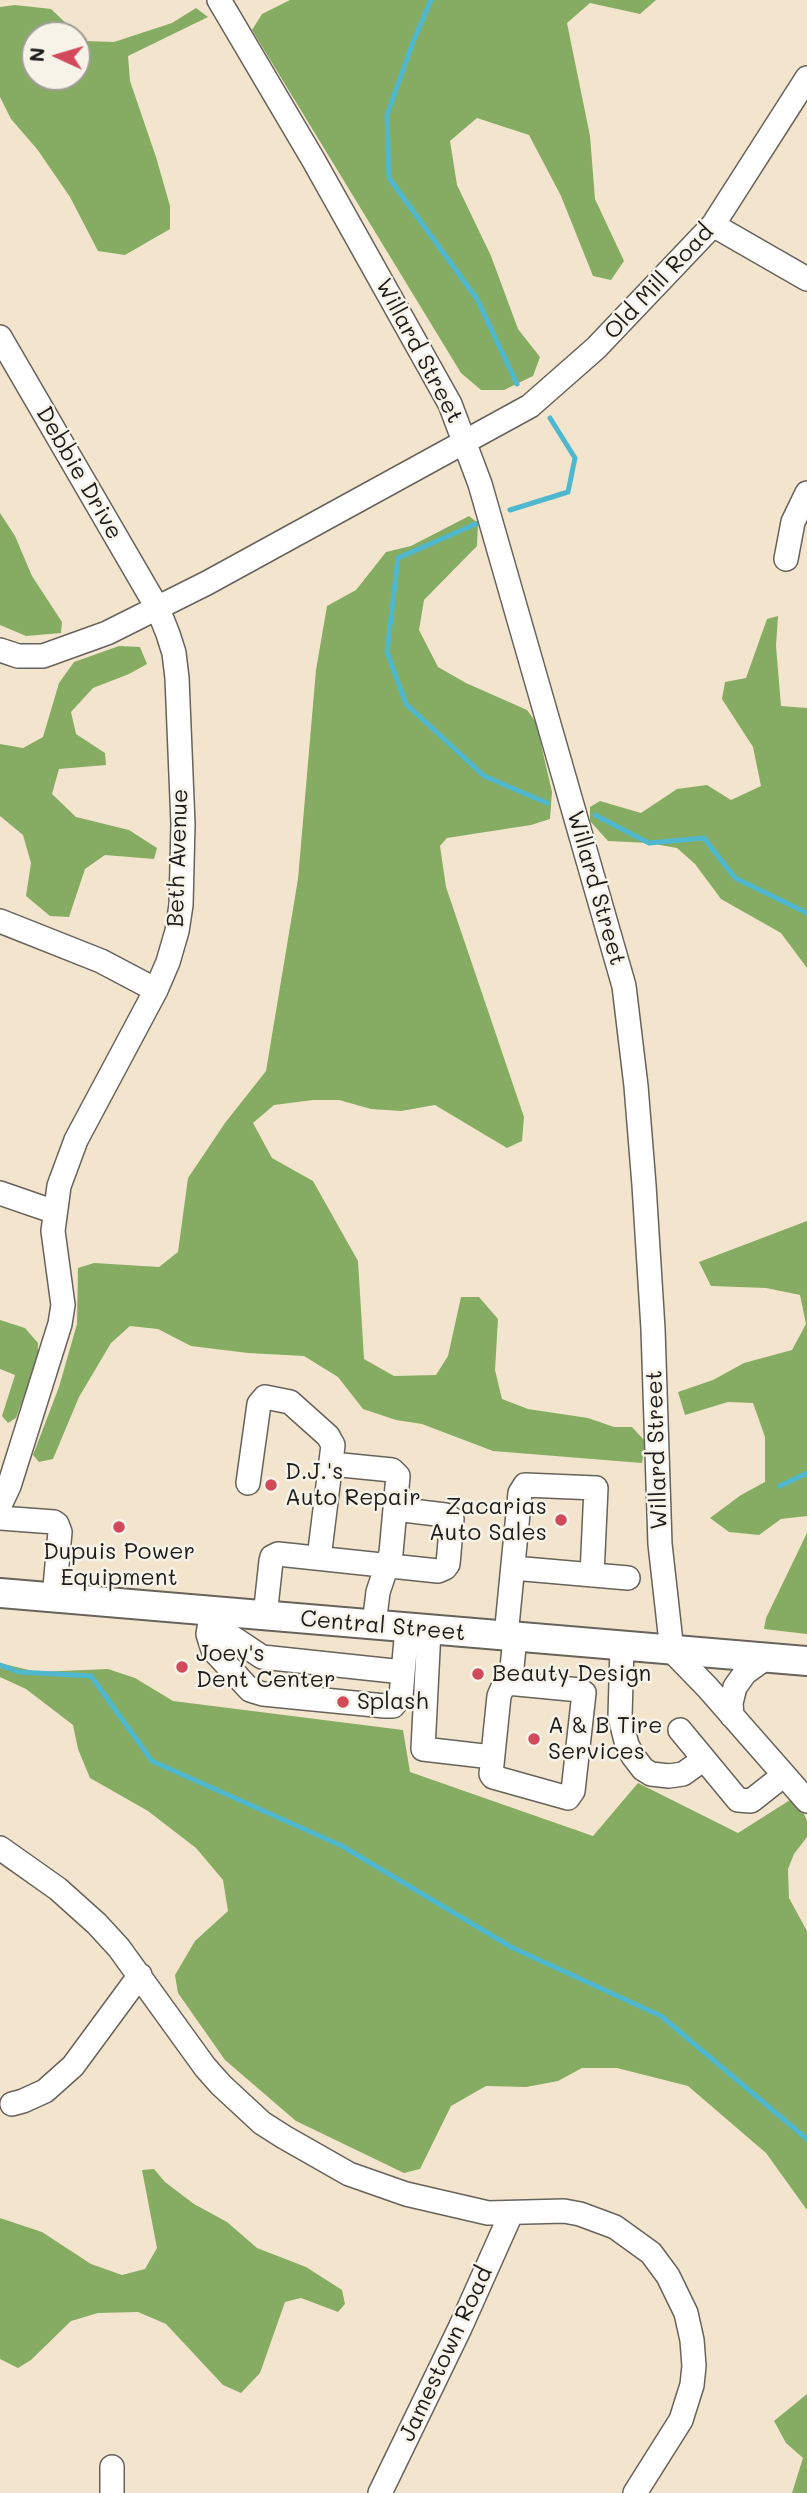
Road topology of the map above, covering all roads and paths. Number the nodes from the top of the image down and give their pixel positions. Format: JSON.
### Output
{"nodes":[{"id":1,"x":219,"y":0,"type":"edge"},
{"id":2,"x":807,"y":78,"type":"edge"},
{"id":3,"x":713,"y":225,"type":"junction"},
{"id":4,"x":807,"y":279,"type":"edge"},
{"id":5,"x":0,"y":337,"type":"edge"},
{"id":6,"x":465,"y":441,"type":"junction"},
{"id":7,"x":807,"y":493,"type":"edge"},
{"id":8,"x":786,"y":559,"type":"dead end"},
{"id":9,"x":158,"y":609,"type":"junction"},
{"id":10,"x":0,"y":650,"type":"edge"},
{"id":11,"x":0,"y":920,"type":"edge"},
{"id":12,"x":156,"y":990,"type":"junction"},
{"id":13,"x":0,"y":1193,"type":"edge"},
{"id":14,"x":55,"y":1212,"type":"junction"},
{"id":15,"x":7,"y":1464,"type":"edge"},
{"id":16,"x":332,"y":1464,"type":"junction"},
{"id":17,"x":248,"y":1483,"type":"dead end"},
{"id":18,"x":0,"y":1505,"type":"edge"},
{"id":19,"x":395,"y":1509,"type":"junction"},
{"id":20,"x":0,"y":1518,"type":"edge"},
{"id":21,"x":319,"y":1558,"type":"junction"},
{"id":22,"x":387,"y":1566,"type":"junction"},
{"id":23,"x":513,"y":1568,"type":"junction"},
{"id":24,"x":592,"y":1575,"type":"junction"},
{"id":25,"x":628,"y":1578,"type":"dead end"},
{"id":26,"x":0,"y":1593,"type":"edge"},
{"id":27,"x":54,"y":1598,"type":"junction"},
{"id":28,"x":212,"y":1611,"type":"junction"},
{"id":29,"x":265,"y":1616,"type":"junction"},
{"id":30,"x":374,"y":1625,"type":"junction"},
{"id":31,"x":418,"y":1628,"type":"junction"},
{"id":32,"x":511,"y":1636,"type":"junction"},
{"id":33,"x":622,"y":1646,"type":"junction"},
{"id":34,"x":672,"y":1651,"type":"junction"},
{"id":35,"x":766,"y":1658,"type":"junction"},
{"id":36,"x":807,"y":1661,"type":"edge"},
{"id":37,"x":403,"y":1672,"type":"junction"},
{"id":38,"x":507,"y":1683,"type":"junction"},
{"id":39,"x":732,"y":1716,"type":"junction"},
{"id":40,"x":680,"y":1730,"type":"dead end"},
{"id":41,"x":492,"y":1757,"type":"junction"},
{"id":42,"x":704,"y":1759,"type":"junction"},
{"id":43,"x":784,"y":1775,"type":"junction"},
{"id":44,"x":807,"y":1801,"type":"edge"},
{"id":45,"x":0,"y":1848,"type":"edge"},
{"id":46,"x":140,"y":1975,"type":"junction"},
{"id":47,"x":12,"y":2104,"type":"dead end"},
{"id":48,"x":511,"y":2214,"type":"junction"},
{"id":49,"x":112,"y":2468,"type":"dead end"},
{"id":50,"x":112,"y":2493,"type":"edge"},
{"id":51,"x":380,"y":2493,"type":"edge"},
{"id":52,"x":635,"y":2493,"type":"edge"}],
"edges":[{"from":1,"to":6,"type":"street","name":"Willard Street"},
{"from":2,"to":3,"type":"street","name":"Old Mill Road"},
{"from":3,"to":4,"type":"street"},
{"from":3,"to":6,"type":"street","name":"Old Mill Road"},
{"from":5,"to":9,"type":"street","name":"Debbie Drive"},
{"from":6,"to":9,"type":"street"},
{"from":6,"to":34,"type":"street","name":"Willard Street"},
{"from":7,"to":8,"type":"street"},
{"from":9,"to":10,"type":"street"},
{"from":9,"to":12,"type":"street","name":"Beth Avenue"},
{"from":11,"to":12,"type":"street"},
{"from":12,"to":14,"type":"street","name":"Beth Avenue"},
{"from":13,"to":14,"type":"street"},
{"from":14,"to":15,"type":"street","name":"Beth Avenue"},
{"from":15,"to":18,"type":"street","name":"Beth Avenue"},
{"from":16,"to":17,"type":"street"},
{"from":16,"to":19,"type":"street"},
{"from":16,"to":21,"type":"street"},
{"from":19,"to":22,"type":"street"},
{"from":19,"to":22,"type":"street"},
{"from":20,"to":27,"type":"street"},
{"from":21,"to":22,"type":"street"},
{"from":21,"to":29,"type":"street"},
{"from":22,"to":30,"type":"street"},
{"from":23,"to":24,"type":"street"},
{"from":23,"to":24,"type":"street"},
{"from":23,"to":32,"type":"street"},
{"from":24,"to":25,"type":"street"},
{"from":26,"to":27,"type":"main road","name":"Central Street"},
{"from":27,"to":28,"type":"main road","name":"Central Street"},
{"from":28,"to":29,"type":"main road","name":"Central Street"},
{"from":28,"to":37,"type":"street"},
{"from":28,"to":37,"type":"street"},
{"from":29,"to":30,"type":"main road","name":"Central Street"},
{"from":30,"to":31,"type":"main road","name":"Central Street"},
{"from":31,"to":32,"type":"main road","name":"Central Street"},
{"from":31,"to":37,"type":"street"},
{"from":31,"to":41,"type":"street"},
{"from":32,"to":33,"type":"main road","name":"Central Street"},
{"from":32,"to":38,"type":"street"},
{"from":33,"to":34,"type":"main road","name":"Central Street"},
{"from":33,"to":42,"type":"street"},
{"from":34,"to":35,"type":"main road","name":"Central Street"},
{"from":34,"to":39,"type":"street"},
{"from":35,"to":36,"type":"main road","name":"Central Street"},
{"from":35,"to":39,"type":"street"},
{"from":38,"to":41,"type":"street"},
{"from":38,"to":41,"type":"street"},
{"from":39,"to":43,"type":"street"},
{"from":40,"to":42,"type":"street"},
{"from":42,"to":43,"type":"street"},
{"from":43,"to":44,"type":"street"},
{"from":45,"to":46,"type":"street"},
{"from":46,"to":47,"type":"street"},
{"from":46,"to":48,"type":"street"},
{"from":48,"to":51,"type":"street","name":"Jamestown Road"},
{"from":48,"to":52,"type":"street"},
{"from":49,"to":50,"type":"street"}]}
